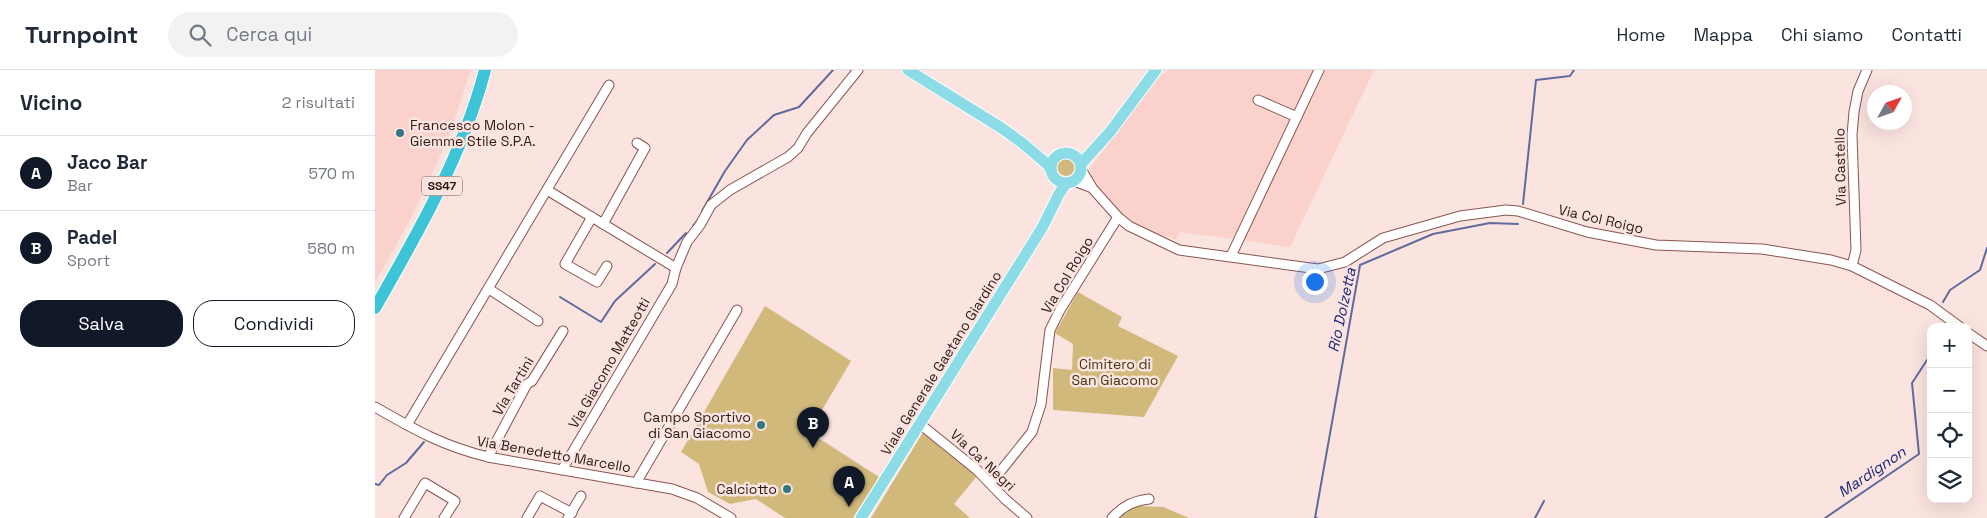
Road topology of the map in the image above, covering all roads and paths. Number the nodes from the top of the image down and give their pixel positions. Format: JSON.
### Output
{"nodes":[{"id":1,"x":479,"y":70,"type":"edge"},
{"id":2,"x":485,"y":70,"type":"edge"},
{"id":3,"x":490,"y":70,"type":"edge"},
{"id":4,"x":858,"y":70,"type":"edge"},
{"id":5,"x":908,"y":70,"type":"edge"},
{"id":6,"x":1156,"y":70,"type":"edge"},
{"id":7,"x":1319,"y":70,"type":"edge"},
{"id":8,"x":1867,"y":70,"type":"edge"},
{"id":9,"x":609,"y":85,"type":"dead end"},
{"id":10,"x":477,"y":98,"type":"junction"},
{"id":11,"x":1258,"y":100,"type":"dead end"},
{"id":12,"x":1297,"y":117,"type":"junction"},
{"id":13,"x":1110,"y":132,"type":"junction"},
{"id":14,"x":1021,"y":142,"type":"junction"},
{"id":15,"x":637,"y":143,"type":"dead end"},
{"id":16,"x":1059,"y":154,"type":"junction"},
{"id":17,"x":1071,"y":154,"type":"junction"},
{"id":18,"x":1081,"y":166,"type":"junction"},
{"id":19,"x":1053,"y":173,"type":"junction"},
{"id":20,"x":1070,"y":182,"type":"junction"},
{"id":21,"x":1092,"y":187,"type":"junction"},
{"id":22,"x":547,"y":190,"type":"junction"},
{"id":23,"x":592,"y":217,"type":"junction"},
{"id":24,"x":1118,"y":217,"type":"junction"},
{"id":25,"x":1045,"y":223,"type":"junction"},
{"id":26,"x":603,"y":224,"type":"junction"},
{"id":27,"x":1231,"y":256,"type":"junction"},
{"id":28,"x":607,"y":266,"type":"dead end"},
{"id":29,"x":1853,"y":266,"type":"junction"},
{"id":30,"x":675,"y":268,"type":"junction"},
{"id":31,"x":489,"y":289,"type":"junction"},
{"id":32,"x":375,"y":294,"type":"edge"},
{"id":33,"x":375,"y":308,"type":"edge"},
{"id":34,"x":737,"y":310,"type":"dead end"},
{"id":35,"x":537,"y":321,"type":"dead end"},
{"id":36,"x":1955,"y":323,"type":"edge"},
{"id":37,"x":563,"y":331,"type":"dead end"},
{"id":38,"x":1972,"y":335,"type":"edge"},
{"id":39,"x":1987,"y":346,"type":"edge"},
{"id":40,"x":375,"y":407,"type":"edge"},
{"id":41,"x":920,"y":424,"type":"junction"},
{"id":42,"x":407,"y":425,"type":"junction"},
{"id":43,"x":489,"y":458,"type":"junction"},
{"id":44,"x":562,"y":470,"type":"junction"},
{"id":45,"x":636,"y":483,"type":"junction"},
{"id":46,"x":991,"y":483,"type":"junction"},
{"id":47,"x":581,"y":496,"type":"dead end"},
{"id":48,"x":1149,"y":499,"type":"dead end"},
{"id":49,"x":570,"y":515,"type":"edge"},
{"id":50,"x":404,"y":518,"type":"edge"},
{"id":51,"x":444,"y":518,"type":"edge"},
{"id":52,"x":527,"y":518,"type":"edge"},
{"id":53,"x":731,"y":518,"type":"edge"},
{"id":54,"x":861,"y":518,"type":"edge"},
{"id":55,"x":1027,"y":518,"type":"edge"},
{"id":56,"x":1112,"y":518,"type":"edge"}],
"edges":[{"from":1,"to":32,"type":"highway","number":"SS47"},
{"from":2,"to":10,"type":"highway","number":"SS47"},
{"from":3,"to":10,"type":"highway"},
{"from":4,"to":30,"type":"street","name":"Via Giacomo Matteotti"},
{"from":5,"to":14,"type":"main road"},
{"from":6,"to":13,"type":"main road"},
{"from":7,"to":12,"type":"street"},
{"from":8,"to":29,"type":"street","name":"Via Castello"},
{"from":9,"to":22,"type":"street"},
{"from":10,"to":33,"type":"highway","number":"SS47"},
{"from":11,"to":12,"type":"street"},
{"from":12,"to":27,"type":"street"},
{"from":13,"to":17,"type":"main road"},
{"from":13,"to":18,"type":"main road"},
{"from":14,"to":16,"type":"main road"},
{"from":14,"to":19,"type":"main road"},
{"from":15,"to":26,"type":"street"},
{"from":16,"to":17,"type":"main road"},
{"from":16,"to":19,"type":"main road"},
{"from":17,"to":18,"type":"main road"},
{"from":18,"to":20,"type":"main road"},
{"from":18,"to":21,"type":"street","name":"Via Col Roigo"},
{"from":19,"to":20,"type":"main road"},
{"from":19,"to":25,"type":"main road","name":"Viale Generale Gaetano Giardino"},
{"from":20,"to":21,"type":"street"},
{"from":20,"to":25,"type":"main road","name":"Viale Generale Gaetano Giardino"},
{"from":21,"to":24,"type":"street","name":"Via Col Roigo"},
{"from":22,"to":23,"type":"street"},
{"from":22,"to":31,"type":"street"},
{"from":23,"to":26,"type":"street"},
{"from":23,"to":28,"type":"street"},
{"from":24,"to":27,"type":"street","name":"Via Col Roigo"},
{"from":24,"to":46,"type":"street","name":"Via Col Roigo"},
{"from":25,"to":41,"type":"main road","name":"Viale Generale Gaetano Giardino"},
{"from":26,"to":30,"type":"street"},
{"from":27,"to":29,"type":"street","name":"Via Col Roigo"},
{"from":29,"to":36,"type":"street","name":"Via Col Roigo"},
{"from":30,"to":44,"type":"street","name":"Via Giacomo Matteotti"},
{"from":31,"to":35,"type":"street"},
{"from":31,"to":42,"type":"street"},
{"from":34,"to":45,"type":"street"},
{"from":37,"to":43,"type":"street","name":"Via Tartini"},
{"from":38,"to":39,"type":"street"},
{"from":40,"to":42,"type":"street","name":"Via Benedetto Marcello"},
{"from":41,"to":46,"type":"street","name":"Via Ca' Negri"},
{"from":41,"to":54,"type":"main road","name":"Viale Generale Gaetano Giardino"},
{"from":42,"to":43,"type":"street","name":"Via Benedetto Marcello"},
{"from":43,"to":44,"type":"street","name":"Via Benedetto Marcello"},
{"from":44,"to":45,"type":"street","name":"Via Benedetto Marcello"},
{"from":45,"to":53,"type":"street","name":"Via Benedetto Marcello"},
{"from":46,"to":55,"type":"street","name":"Via Ca' Negri"},
{"from":47,"to":49,"type":"street"},
{"from":48,"to":56,"type":"street"},
{"from":49,"to":52,"type":"street"},
{"from":50,"to":51,"type":"street"}]}
